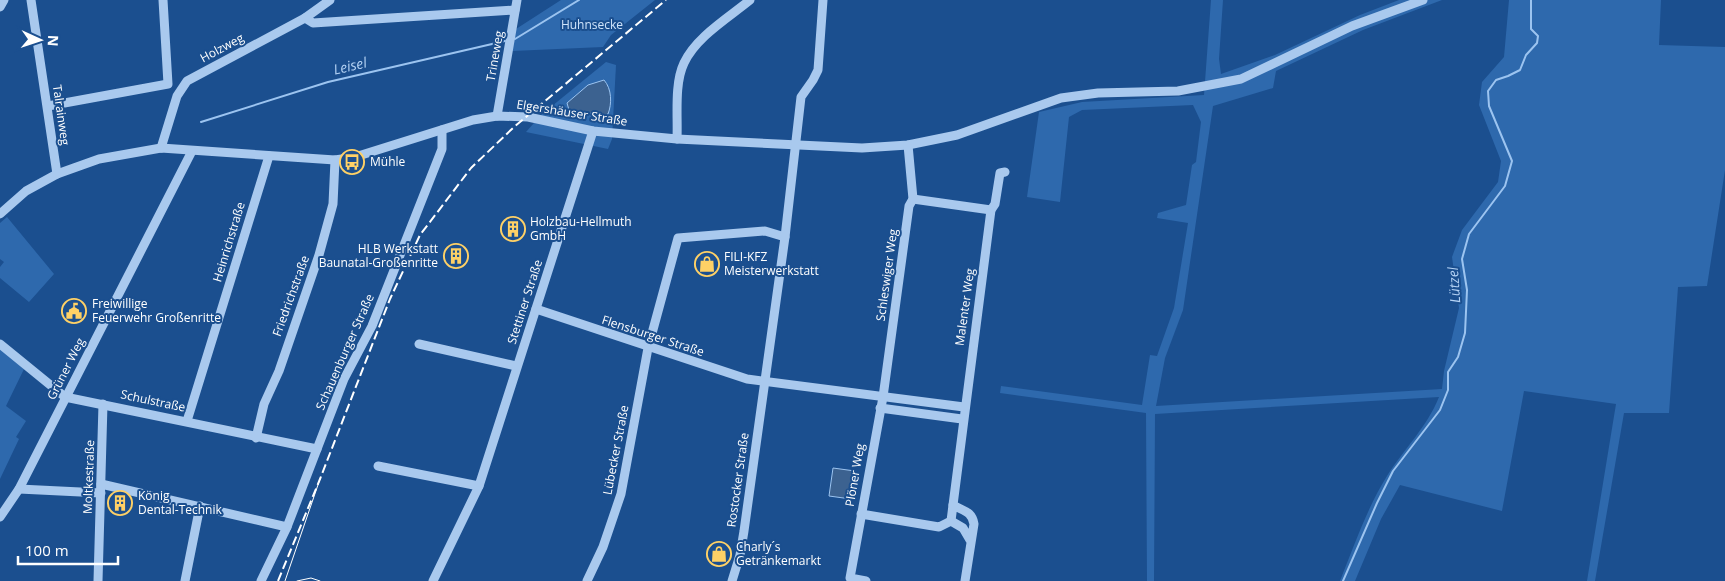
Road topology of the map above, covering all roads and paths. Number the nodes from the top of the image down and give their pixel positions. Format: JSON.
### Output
{"nodes":[{"id":1,"x":4,"y":0,"type":"edge"},
{"id":2,"x":31,"y":0,"type":"edge"},
{"id":3,"x":163,"y":0,"type":"edge"},
{"id":4,"x":330,"y":0,"type":"edge"},
{"id":5,"x":517,"y":0,"type":"edge"},
{"id":6,"x":750,"y":0,"type":"edge"},
{"id":7,"x":823,"y":0,"type":"edge"},
{"id":8,"x":1423,"y":0,"type":"edge"},
{"id":9,"x":0,"y":7,"type":"edge"},
{"id":10,"x":515,"y":10,"type":"junction"},
{"id":11,"x":306,"y":18,"type":"junction"},
{"id":12,"x":168,"y":84,"type":"junction"},
{"id":13,"x":177,"y":96,"type":"junction"},
{"id":14,"x":48,"y":106,"type":"junction"},
{"id":15,"x":497,"y":116,"type":"junction"},
{"id":16,"x":442,"y":130,"type":"junction"},
{"id":17,"x":592,"y":131,"type":"junction"},
{"id":18,"x":677,"y":139,"type":"junction"},
{"id":19,"x":797,"y":144,"type":"junction"},
{"id":20,"x":908,"y":145,"type":"junction"},
{"id":21,"x":161,"y":148,"type":"junction"},
{"id":22,"x":192,"y":151,"type":"junction"},
{"id":23,"x":269,"y":156,"type":"junction"},
{"id":24,"x":335,"y":160,"type":"junction"},
{"id":25,"x":1005,"y":172,"type":"dead end"},
{"id":26,"x":57,"y":174,"type":"junction"},
{"id":27,"x":913,"y":199,"type":"junction"},
{"id":28,"x":991,"y":210,"type":"junction"},
{"id":29,"x":0,"y":214,"type":"edge"},
{"id":30,"x":785,"y":238,"type":"junction"},
{"id":31,"x":536,"y":309,"type":"junction"},
{"id":32,"x":0,"y":344,"type":"edge"},
{"id":33,"x":420,"y":344,"type":"dead end"},
{"id":34,"x":648,"y":348,"type":"junction"},
{"id":35,"x":516,"y":366,"type":"junction"},
{"id":36,"x":764,"y":382,"type":"junction"},
{"id":37,"x":66,"y":397,"type":"junction"},
{"id":38,"x":883,"y":397,"type":"junction"},
{"id":39,"x":103,"y":404,"type":"junction"},
{"id":40,"x":964,"y":407,"type":"junction"},
{"id":41,"x":880,"y":408,"type":"junction"},
{"id":42,"x":962,"y":419,"type":"junction"},
{"id":43,"x":187,"y":421,"type":"junction"},
{"id":44,"x":256,"y":438,"type":"junction"},
{"id":45,"x":317,"y":449,"type":"junction"},
{"id":46,"x":378,"y":466,"type":"dead end"},
{"id":47,"x":479,"y":486,"type":"junction"},
{"id":48,"x":19,"y":489,"type":"junction"},
{"id":49,"x":101,"y":489,"type":"junction"},
{"id":50,"x":953,"y":505,"type":"junction"},
{"id":51,"x":200,"y":506,"type":"junction"},
{"id":52,"x":861,"y":514,"type":"junction"},
{"id":53,"x":0,"y":517,"type":"edge"},
{"id":54,"x":951,"y":520,"type":"junction"},
{"id":55,"x":287,"y":527,"type":"junction"},
{"id":56,"x":970,"y":540,"type":"junction"},
{"id":57,"x":98,"y":581,"type":"edge"},
{"id":58,"x":185,"y":581,"type":"edge"},
{"id":59,"x":261,"y":581,"type":"edge"},
{"id":60,"x":433,"y":581,"type":"edge"},
{"id":61,"x":587,"y":581,"type":"edge"},
{"id":62,"x":732,"y":581,"type":"edge"},
{"id":63,"x":866,"y":581,"type":"edge"},
{"id":64,"x":965,"y":581,"type":"edge"}],
"edges":[{"from":1,"to":9,"type":"street"},
{"from":2,"to":14,"type":"street","name":"Talrainweg"},
{"from":3,"to":12,"type":"street"},
{"from":4,"to":11,"type":"street","name":"Holzweg"},
{"from":5,"to":10,"type":"street","name":"Trineweg"},
{"from":6,"to":18,"type":"street"},
{"from":7,"to":19,"type":"street","name":"Rostocker Straße"},
{"from":8,"to":20,"type":"street","name":"Elgershäuser Straße"},
{"from":10,"to":11,"type":"street"},
{"from":10,"to":15,"type":"street","name":"Trineweg"},
{"from":11,"to":13,"type":"street","name":"Holzweg"},
{"from":12,"to":13,"type":"street"},
{"from":12,"to":14,"type":"street"},
{"from":13,"to":21,"type":"street","name":"Holzweg"},
{"from":14,"to":26,"type":"street","name":"Talrainweg"},
{"from":15,"to":16,"type":"street","name":"Elgershäuser Straße"},
{"from":15,"to":17,"type":"street","name":"Elgershäuser Straße"},
{"from":16,"to":24,"type":"street","name":"Elgershäuser Straße"},
{"from":16,"to":45,"type":"street","name":"Schauenburger Straße"},
{"from":17,"to":18,"type":"street","name":"Elgershäuser Straße"},
{"from":17,"to":31,"type":"street","name":"Stettiner Straße"},
{"from":18,"to":19,"type":"street","name":"Elgershäuser Straße"},
{"from":19,"to":20,"type":"street","name":"Elgershäuser Straße"},
{"from":19,"to":30,"type":"street","name":"Rostocker Straße"},
{"from":20,"to":27,"type":"street","name":"Schleswiger Weg"},
{"from":21,"to":22,"type":"street","name":"Elgershäuser Straße"},
{"from":21,"to":26,"type":"street","name":"Elgershäuser Straße"},
{"from":22,"to":23,"type":"street","name":"Elgershäuser Straße"},
{"from":22,"to":37,"type":"street","name":"Grüner Weg"},
{"from":23,"to":24,"type":"street","name":"Elgershäuser Straße"},
{"from":23,"to":43,"type":"street","name":"Heinrichstraße"},
{"from":24,"to":44,"type":"street","name":"Friedrichstraße"},
{"from":25,"to":28,"type":"street","name":"Malenter Weg"},
{"from":26,"to":29,"type":"street","name":"Elgershäuser Straße"},
{"from":27,"to":28,"type":"street"},
{"from":27,"to":38,"type":"street","name":"Schleswiger Weg"},
{"from":28,"to":40,"type":"street","name":"Malenter Weg"},
{"from":30,"to":34,"type":"street"},
{"from":30,"to":36,"type":"street","name":"Rostocker Straße"},
{"from":31,"to":34,"type":"street","name":"Flensburger Straße"},
{"from":31,"to":35,"type":"street","name":"Stettiner Straße"},
{"from":32,"to":37,"type":"street","name":"Schulstraße"},
{"from":33,"to":35,"type":"street"},
{"from":34,"to":36,"type":"street","name":"Flensburger Straße"},
{"from":34,"to":61,"type":"street","name":"Lübecker Straße"},
{"from":35,"to":47,"type":"street","name":"Stettiner Straße"},
{"from":36,"to":38,"type":"street"},
{"from":36,"to":62,"type":"street","name":"Rostocker Straße"},
{"from":37,"to":39,"type":"street","name":"Schulstraße"},
{"from":37,"to":48,"type":"street","name":"Grüner Weg"},
{"from":38,"to":40,"type":"street"},
{"from":38,"to":41,"type":"street","name":"Schleswiger Weg"},
{"from":39,"to":43,"type":"street","name":"Schulstraße"},
{"from":39,"to":49,"type":"street","name":"Moltkestraße"},
{"from":40,"to":42,"type":"street","name":"Malenter Weg"},
{"from":41,"to":42,"type":"street"},
{"from":41,"to":52,"type":"street","name":"Plöner Weg"},
{"from":42,"to":50,"type":"street","name":"Malenter Weg"},
{"from":43,"to":44,"type":"street","name":"Schulstraße"},
{"from":44,"to":45,"type":"street","name":"Schulstraße"},
{"from":45,"to":55,"type":"street","name":"Schauenburger Straße"},
{"from":46,"to":47,"type":"street"},
{"from":47,"to":60,"type":"street","name":"Stettiner Straße"},
{"from":48,"to":49,"type":"street"},
{"from":48,"to":53,"type":"street","name":"Grüner Weg"},
{"from":49,"to":51,"type":"street"},
{"from":49,"to":57,"type":"street","name":"Moltkestraße"},
{"from":50,"to":54,"type":"street","name":"Malenter Weg"},
{"from":50,"to":56,"type":"street"},
{"from":51,"to":55,"type":"street"},
{"from":51,"to":58,"type":"street"},
{"from":52,"to":54,"type":"street","name":"Plöner Weg"},
{"from":52,"to":63,"type":"street"},
{"from":54,"to":56,"type":"street"},
{"from":55,"to":59,"type":"street","name":"Schauenburger Straße"},
{"from":56,"to":64,"type":"street"}]}
